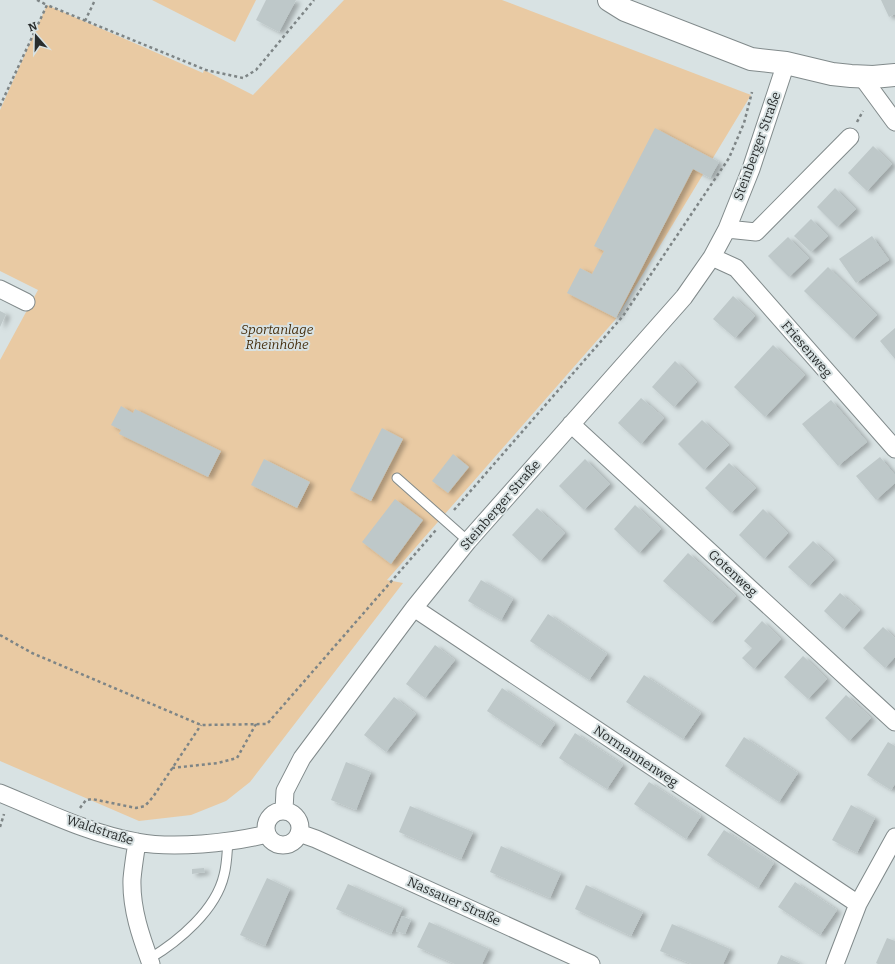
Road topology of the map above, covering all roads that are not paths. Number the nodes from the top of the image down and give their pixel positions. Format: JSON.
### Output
{"nodes":[{"id":1,"x":609,"y":0,"type":"edge"},
{"id":2,"x":635,"y":0,"type":"edge"},
{"id":3,"x":786,"y":63,"type":"junction"},
{"id":4,"x":895,"y":75,"type":"edge"},
{"id":5,"x":862,"y":77,"type":"junction"},
{"id":6,"x":895,"y":122,"type":"edge"},
{"id":7,"x":850,"y":137,"type":"dead end"},
{"id":8,"x":727,"y":229,"type":"junction"},
{"id":9,"x":712,"y":257,"type":"junction"},
{"id":10,"x":0,"y":289,"type":"edge"},
{"id":11,"x":26,"y":302,"type":"dead end"},
{"id":12,"x":571,"y":424,"type":"junction"},
{"id":13,"x":895,"y":449,"type":"edge"},
{"id":14,"x":397,"y":478,"type":"dead end"},
{"id":15,"x":468,"y":541,"type":"junction"},
{"id":16,"x":414,"y":608,"type":"junction"},
{"id":17,"x":895,"y":722,"type":"edge"},
{"id":18,"x":0,"y":793,"type":"edge"},
{"id":19,"x":284,"y":810,"type":"junction"},
{"id":20,"x":299,"y":833,"type":"junction"},
{"id":21,"x":267,"y":834,"type":"junction"},
{"id":22,"x":895,"y":837,"type":"edge"},
{"id":23,"x":228,"y":841,"type":"junction"},
{"id":24,"x":137,"y":842,"type":"junction"},
{"id":25,"x":858,"y":904,"type":"junction"},
{"id":26,"x":150,"y":961,"type":"edge"},
{"id":27,"x":591,"y":964,"type":"edge"},
{"id":28,"x":835,"y":964,"type":"edge"}],
"edges":[{"from":1,"to":3,"type":"main road"},
{"from":2,"to":3,"type":"main road"},
{"from":3,"to":5,"type":"main road"},
{"from":3,"to":8,"type":"street","name":"Steinberger Straße"},
{"from":4,"to":5,"type":"main road"},
{"from":5,"to":6,"type":"street"},
{"from":7,"to":8,"type":"street"},
{"from":8,"to":9,"type":"street","name":"Steinberger Straße"},
{"from":9,"to":12,"type":"street","name":"Steinberger Straße"},
{"from":9,"to":13,"type":"street","name":"Friesenweg"},
{"from":10,"to":11,"type":"street"},
{"from":12,"to":15,"type":"street","name":"Steinberger Straße"},
{"from":12,"to":17,"type":"street","name":"Gotenweg"},
{"from":14,"to":15,"type":"lane"},
{"from":15,"to":16,"type":"street","name":"Steinberger Straße"},
{"from":16,"to":19,"type":"street","name":"Steinberger Straße"},
{"from":16,"to":25,"type":"street","name":"Normannenweg"},
{"from":18,"to":24,"type":"street","name":"Waldstraße"},
{"from":19,"to":20,"type":"street"},
{"from":19,"to":21,"type":"street"},
{"from":20,"to":21,"type":"street"},
{"from":20,"to":27,"type":"street","name":"Nassauer Straße"},
{"from":21,"to":23,"type":"street"},
{"from":22,"to":25,"type":"street"},
{"from":23,"to":24,"type":"street","name":"Waldstraße"},
{"from":23,"to":26,"type":"lane"},
{"from":24,"to":26,"type":"street"},
{"from":25,"to":28,"type":"street"}]}
